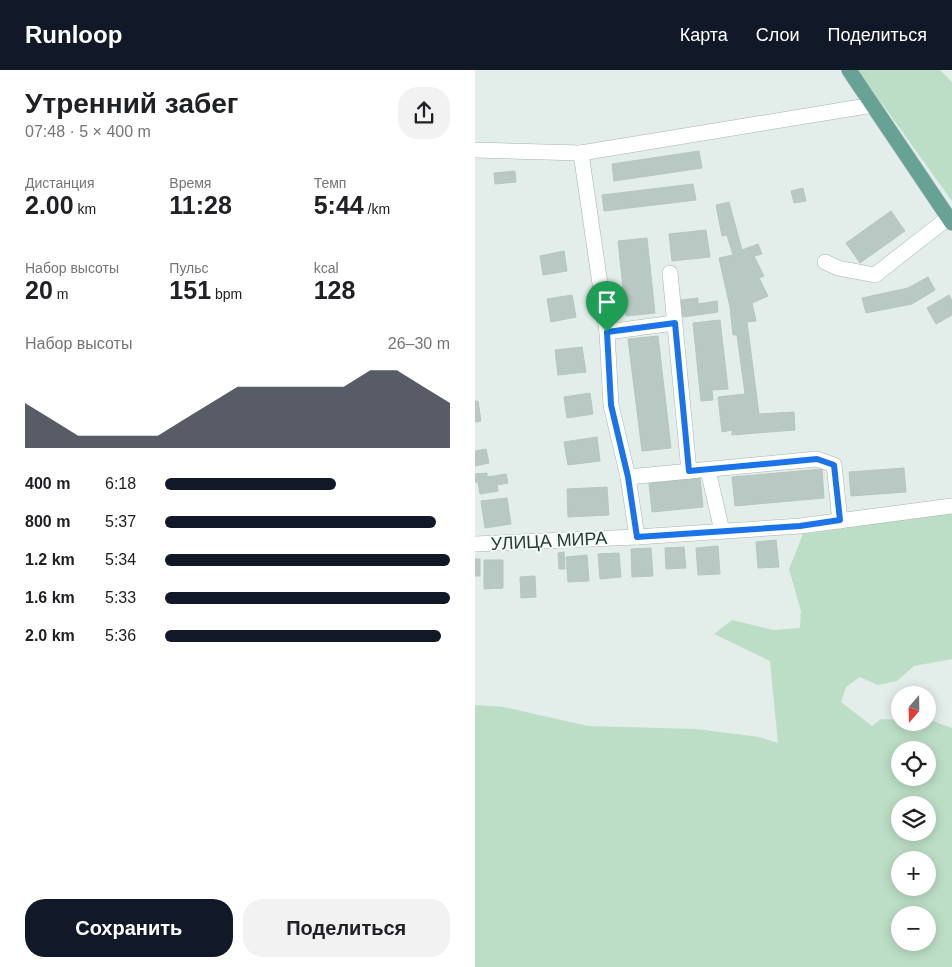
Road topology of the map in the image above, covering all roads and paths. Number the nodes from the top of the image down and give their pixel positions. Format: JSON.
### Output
{"nodes":[{"id":1,"x":849,"y":70,"type":"edge"},
{"id":2,"x":873,"y":105,"type":"junction"},
{"id":3,"x":475,"y":150,"type":"edge"},
{"id":4,"x":581,"y":152,"type":"junction"},
{"id":5,"x":950,"y":220,"type":"edge"},
{"id":6,"x":825,"y":262,"type":"dead end"},
{"id":7,"x":670,"y":272,"type":"dead end"},
{"id":8,"x":675,"y":323,"type":"junction"},
{"id":9,"x":607,"y":332,"type":"junction"},
{"id":10,"x":708,"y":470,"type":"junction"},
{"id":11,"x":689,"y":471,"type":"junction"},
{"id":12,"x":628,"y":477,"type":"junction"},
{"id":13,"x":952,"y":506,"type":"edge"},
{"id":14,"x":840,"y":520,"type":"junction"},
{"id":15,"x":722,"y":531,"type":"junction"},
{"id":16,"x":637,"y":537,"type":"junction"},
{"id":17,"x":475,"y":544,"type":"edge"}],
"edges":[{"from":1,"to":2,"type":"main road"},
{"from":2,"to":4,"type":"street"},
{"from":2,"to":5,"type":"main road"},
{"from":3,"to":4,"type":"street"},
{"from":4,"to":9,"type":"street"},
{"from":5,"to":6,"type":"street"},
{"from":7,"to":8,"type":"street"},
{"from":8,"to":9,"type":"street"},
{"from":8,"to":11,"type":"street"},
{"from":9,"to":12,"type":"street"},
{"from":10,"to":11,"type":"street"},
{"from":10,"to":14,"type":"street"},
{"from":10,"to":15,"type":"street"},
{"from":11,"to":12,"type":"street"},
{"from":12,"to":16,"type":"street"},
{"from":13,"to":14,"type":"street","name":"УЛИЦА МИРА"},
{"from":14,"to":15,"type":"street","name":"УЛИЦА МИРА"},
{"from":15,"to":16,"type":"street","name":"УЛИЦА МИРА"},
{"from":16,"to":17,"type":"street","name":"УЛИЦА МИРА"}]}
